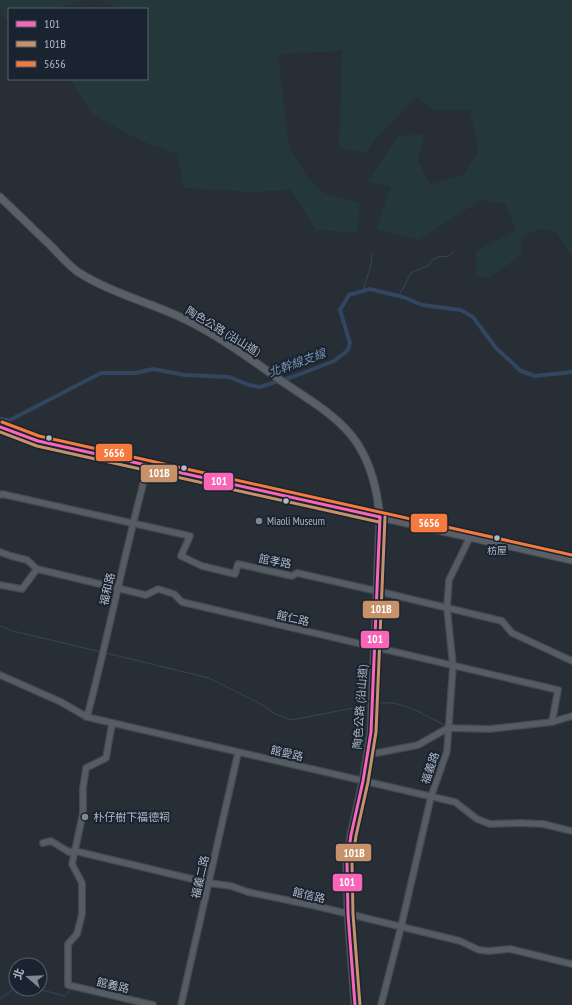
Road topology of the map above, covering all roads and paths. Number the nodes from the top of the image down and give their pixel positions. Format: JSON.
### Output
{"nodes":[{"id":1,"x":0,"y":197,"type":"edge"},
{"id":2,"x":0,"y":427,"type":"edge"},
{"id":3,"x":148,"y":466,"type":"junction"},
{"id":4,"x":1,"y":494,"type":"edge"},
{"id":5,"x":380,"y":517,"type":"junction"},
{"id":6,"x":132,"y":523,"type":"junction"},
{"id":7,"x":470,"y":537,"type":"junction"},
{"id":8,"x":0,"y":552,"type":"edge"},
{"id":9,"x":572,"y":560,"type":"edge"},
{"id":10,"x":37,"y":570,"type":"junction"},
{"id":11,"x":0,"y":584,"type":"edge"},
{"id":12,"x":117,"y":588,"type":"junction"},
{"id":13,"x":377,"y":591,"type":"junction"},
{"id":14,"x":447,"y":608,"type":"junction"},
{"id":15,"x":374,"y":648,"type":"junction"},
{"id":16,"x":572,"y":661,"type":"edge"},
{"id":17,"x":453,"y":666,"type":"junction"},
{"id":18,"x":0,"y":674,"type":"edge"},
{"id":19,"x":572,"y":716,"type":"edge"},
{"id":20,"x":87,"y":717,"type":"junction"},
{"id":21,"x":552,"y":722,"type":"junction"},
{"id":22,"x":112,"y":724,"type":"junction"},
{"id":23,"x":448,"y":728,"type":"junction"},
{"id":24,"x":238,"y":753,"type":"junction"},
{"id":25,"x":377,"y":753,"type":"dead end"},
{"id":26,"x":363,"y":781,"type":"junction"},
{"id":27,"x":431,"y":797,"type":"junction"},
{"id":28,"x":572,"y":831,"type":"edge"},
{"id":29,"x":43,"y":843,"type":"dead end"},
{"id":30,"x":75,"y":851,"type":"junction"},
{"id":31,"x":209,"y":883,"type":"junction"},
{"id":32,"x":348,"y":914,"type":"junction"},
{"id":33,"x":401,"y":927,"type":"junction"},
{"id":34,"x":572,"y":964,"type":"edge"},
{"id":35,"x":153,"y":1005,"type":"edge"},
{"id":36,"x":181,"y":1005,"type":"edge"},
{"id":37,"x":355,"y":1005,"type":"edge"},
{"id":38,"x":380,"y":1005,"type":"edge"}],
"edges":[{"from":1,"to":5,"type":"main road","name":"陶色公路 (沿山道)"},
{"from":2,"to":3,"type":"main road"},
{"from":3,"to":5,"type":"main road"},
{"from":3,"to":6,"type":"street","name":"福和路"},
{"from":4,"to":6,"type":"street","name":"館孝路"},
{"from":5,"to":7,"type":"main road"},
{"from":5,"to":13,"type":"main road","name":"陶色公路 (沿山道)"},
{"from":6,"to":12,"type":"street","name":"福和路"},
{"from":6,"to":13,"type":"street","name":"館孝路"},
{"from":7,"to":9,"type":"main road"},
{"from":7,"to":14,"type":"street","name":"福義路"},
{"from":8,"to":10,"type":"street","name":"館仁路"},
{"from":10,"to":11,"type":"street"},
{"from":10,"to":12,"type":"street","name":"館仁路"},
{"from":12,"to":15,"type":"street","name":"館仁路"},
{"from":12,"to":20,"type":"street","name":"福和路"},
{"from":13,"to":14,"type":"street","name":"館孝路"},
{"from":13,"to":15,"type":"main road","name":"陶色公路 (沿山道)"},
{"from":14,"to":16,"type":"street","name":"館孝路"},
{"from":14,"to":17,"type":"street","name":"福義路"},
{"from":15,"to":17,"type":"street","name":"館仁路"},
{"from":15,"to":26,"type":"main road","name":"陶色公路 (沿山道)"},
{"from":17,"to":21,"type":"street","name":"館仁路"},
{"from":17,"to":23,"type":"street","name":"福義路"},
{"from":18,"to":20,"type":"street","name":"館愛路"},
{"from":19,"to":21,"type":"street"},
{"from":20,"to":22,"type":"street","name":"館愛路"},
{"from":21,"to":23,"type":"street"},
{"from":22,"to":24,"type":"street","name":"館愛路"},
{"from":22,"to":30,"type":"street"},
{"from":23,"to":25,"type":"street"},
{"from":23,"to":27,"type":"street","name":"福義路"},
{"from":24,"to":26,"type":"street","name":"館愛路"},
{"from":24,"to":31,"type":"street","name":"福義二路"},
{"from":26,"to":27,"type":"street","name":"館愛路"},
{"from":26,"to":32,"type":"main road","name":"陶色公路 (沿山道)"},
{"from":27,"to":28,"type":"street","name":"館愛路"},
{"from":27,"to":33,"type":"street","name":"福義路"},
{"from":29,"to":30,"type":"street","name":"館信路"},
{"from":30,"to":31,"type":"street","name":"館信路"},
{"from":30,"to":35,"type":"street","name":"館義路"},
{"from":31,"to":32,"type":"street","name":"館信路"},
{"from":31,"to":36,"type":"street","name":"福義二路"},
{"from":32,"to":33,"type":"street","name":"館信路"},
{"from":32,"to":37,"type":"main road","name":"陶色公路 (沿山道)"},
{"from":33,"to":34,"type":"street","name":"館信路"},
{"from":33,"to":38,"type":"street","name":"福義路"}]}
